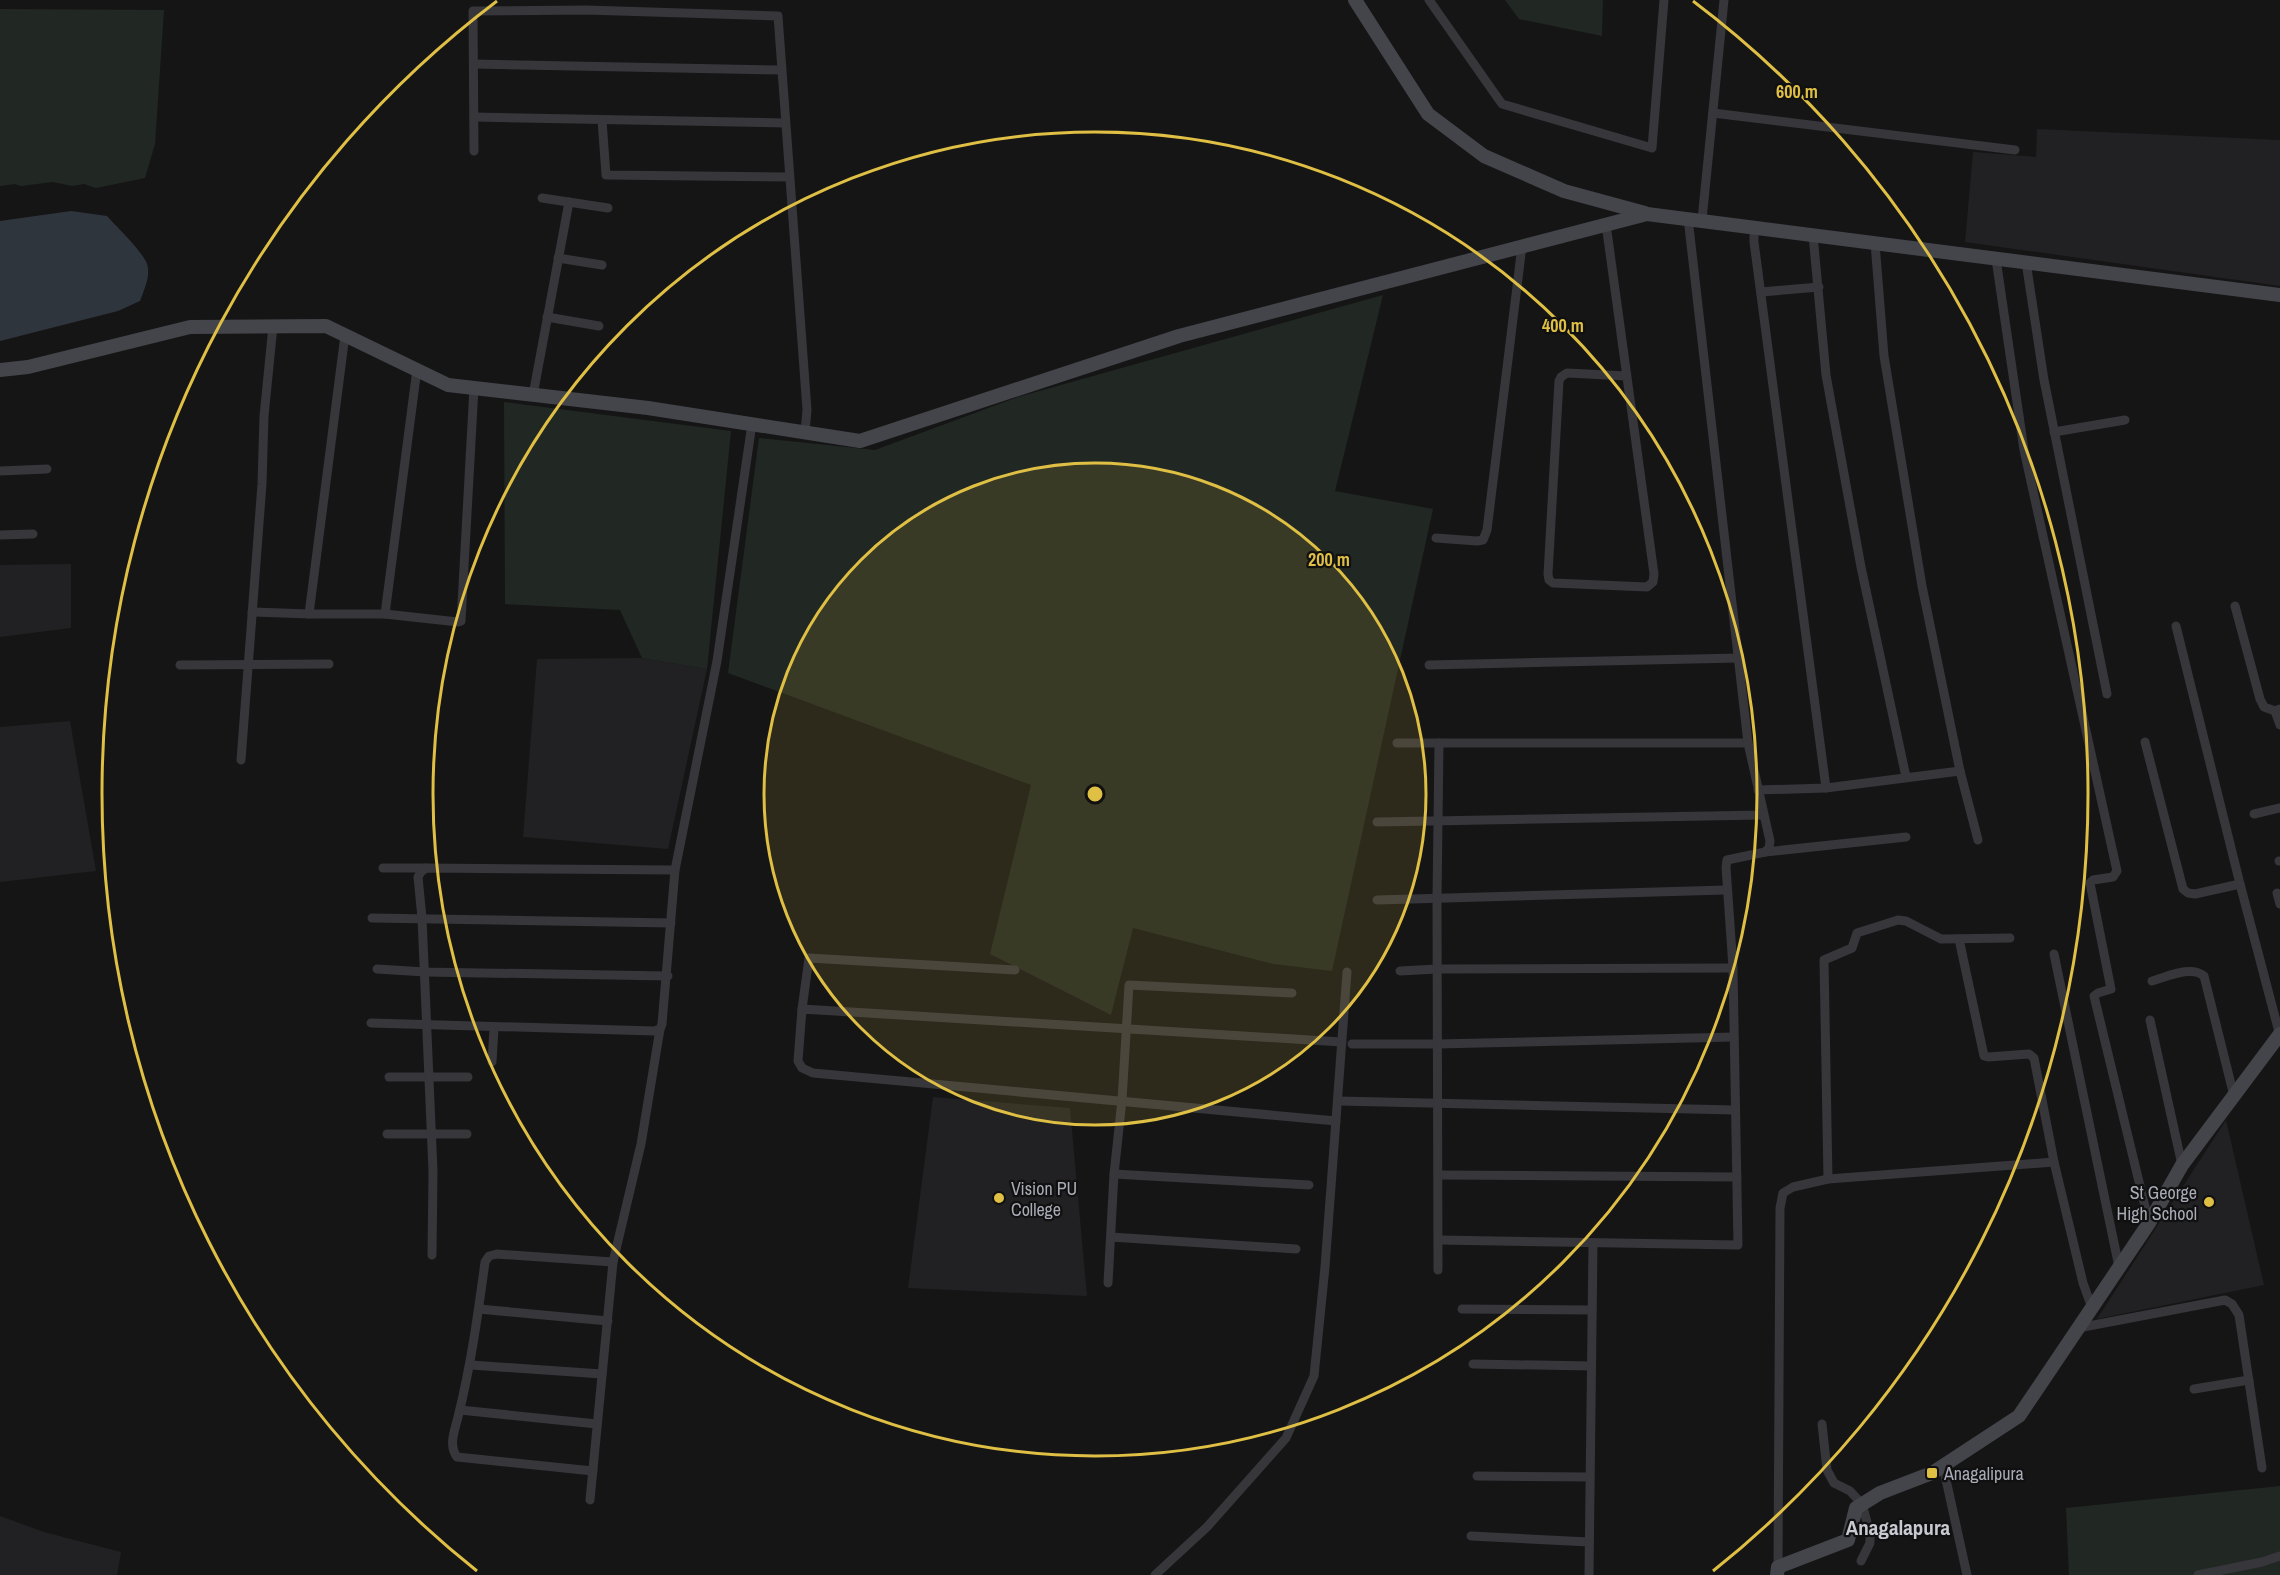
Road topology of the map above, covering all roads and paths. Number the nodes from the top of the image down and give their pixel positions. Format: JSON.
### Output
{"nodes":[{"id":1,"x":1354,"y":0,"type":"edge"},
{"id":2,"x":1429,"y":0,"type":"edge"},
{"id":3,"x":1664,"y":0,"type":"edge"},
{"id":4,"x":1724,"y":0,"type":"edge"},
{"id":5,"x":474,"y":64,"type":"junction"},
{"id":6,"x":781,"y":70,"type":"junction"},
{"id":7,"x":1713,"y":113,"type":"junction"},
{"id":8,"x":474,"y":117,"type":"junction"},
{"id":9,"x":602,"y":120,"type":"junction"},
{"id":10,"x":784,"y":123,"type":"junction"},
{"id":11,"x":2015,"y":150,"type":"dead end"},
{"id":12,"x":474,"y":151,"type":"dead end"},
{"id":13,"x":789,"y":177,"type":"junction"},
{"id":14,"x":543,"y":198,"type":"dead end"},
{"id":15,"x":569,"y":202,"type":"junction"},
{"id":16,"x":608,"y":208,"type":"dead end"},
{"id":17,"x":1647,"y":214,"type":"junction"},
{"id":18,"x":1695,"y":219,"type":"junction"},
{"id":19,"x":1606,"y":224,"type":"junction"},
{"id":20,"x":1754,"y":227,"type":"junction"},
{"id":21,"x":1813,"y":235,"type":"junction"},
{"id":22,"x":1875,"y":243,"type":"junction"},
{"id":23,"x":1522,"y":246,"type":"junction"},
{"id":24,"x":558,"y":258,"type":"junction"},
{"id":25,"x":1996,"y":259,"type":"junction"},
{"id":26,"x":2026,"y":262,"type":"junction"},
{"id":27,"x":602,"y":265,"type":"dead end"},
{"id":28,"x":1819,"y":287,"type":"junction"},
{"id":29,"x":1761,"y":291,"type":"junction"},
{"id":30,"x":2280,"y":295,"type":"edge"},
{"id":31,"x":547,"y":317,"type":"junction"},
{"id":32,"x":273,"y":326,"type":"junction"},
{"id":33,"x":599,"y":326,"type":"dead end"},
{"id":34,"x":345,"y":335,"type":"junction"},
{"id":35,"x":417,"y":369,"type":"junction"},
{"id":36,"x":0,"y":370,"type":"edge"},
{"id":37,"x":1627,"y":375,"type":"junction"},
{"id":38,"x":474,"y":388,"type":"junction"},
{"id":39,"x":533,"y":395,"type":"junction"},
{"id":40,"x":2125,"y":420,"type":"dead end"},
{"id":41,"x":752,"y":424,"type":"junction"},
{"id":42,"x":805,"y":432,"type":"junction"},
{"id":43,"x":2054,"y":432,"type":"junction"},
{"id":44,"x":47,"y":469,"type":"dead end"},
{"id":45,"x":0,"y":471,"type":"edge"},
{"id":46,"x":33,"y":534,"type":"dead end"},
{"id":47,"x":0,"y":535,"type":"edge"},
{"id":48,"x":1436,"y":538,"type":"dead end"},
{"id":49,"x":2235,"y":606,"type":"dead end"},
{"id":50,"x":252,"y":612,"type":"junction"},
{"id":51,"x":309,"y":614,"type":"junction"},
{"id":52,"x":385,"y":614,"type":"junction"},
{"id":53,"x":2176,"y":626,"type":"dead end"},
{"id":54,"x":1739,"y":658,"type":"junction"},
{"id":55,"x":180,"y":664,"type":"dead end"},
{"id":56,"x":329,"y":664,"type":"dead end"},
{"id":57,"x":248,"y":665,"type":"junction"},
{"id":58,"x":1429,"y":665,"type":"dead end"},
{"id":59,"x":2107,"y":694,"type":"dead end"},
{"id":60,"x":2277,"y":710,"type":"edge"},
{"id":61,"x":2280,"y":725,"type":"edge"},
{"id":62,"x":1748,"y":742,"type":"junction"},
{"id":63,"x":2145,"y":742,"type":"dead end"},
{"id":64,"x":1397,"y":743,"type":"dead end"},
{"id":65,"x":1439,"y":743,"type":"junction"},
{"id":66,"x":240,"y":760,"type":"dead end"},
{"id":67,"x":1960,"y":771,"type":"junction"},
{"id":68,"x":1906,"y":777,"type":"junction"},
{"id":69,"x":1826,"y":788,"type":"junction"},
{"id":70,"x":1758,"y":790,"type":"junction"},
{"id":71,"x":2280,"y":808,"type":"edge"},
{"id":72,"x":2254,"y":814,"type":"dead end"},
{"id":73,"x":1763,"y":815,"type":"junction"},
{"id":74,"x":1438,"y":821,"type":"junction"},
{"id":75,"x":1377,"y":822,"type":"dead end"},
{"id":76,"x":1906,"y":837,"type":"dead end"},
{"id":77,"x":1978,"y":840,"type":"dead end"},
{"id":78,"x":1765,"y":852,"type":"junction"},
{"id":79,"x":383,"y":868,"type":"dead end"},
{"id":80,"x":426,"y":868,"type":"junction"},
{"id":81,"x":675,"y":870,"type":"junction"},
{"id":82,"x":2240,"y":884,"type":"junction"},
{"id":83,"x":1726,"y":890,"type":"junction"},
{"id":84,"x":2277,"y":893,"type":"dead end"},
{"id":85,"x":1437,"y":899,"type":"junction"},
{"id":86,"x":1377,"y":900,"type":"dead end"},
{"id":87,"x":2280,"y":904,"type":"edge"},
{"id":88,"x":372,"y":918,"type":"dead end"},
{"id":89,"x":422,"y":918,"type":"junction"},
{"id":90,"x":670,"y":923,"type":"junction"},
{"id":91,"x":2010,"y":938,"type":"dead end"},
{"id":92,"x":1959,"y":939,"type":"junction"},
{"id":93,"x":2054,"y":954,"type":"dead end"},
{"id":94,"x":1733,"y":968,"type":"junction"},
{"id":95,"x":377,"y":969,"type":"dead end"},
{"id":96,"x":1437,"y":969,"type":"junction"},
{"id":97,"x":1015,"y":970,"type":"dead end"},
{"id":98,"x":1400,"y":971,"type":"dead end"},
{"id":99,"x":424,"y":972,"type":"junction"},
{"id":100,"x":1347,"y":972,"type":"dead end"},
{"id":101,"x":668,"y":976,"type":"junction"},
{"id":102,"x":2152,"y":981,"type":"dead end"},
{"id":103,"x":1292,"y":993,"type":"dead end"},
{"id":104,"x":802,"y":1009,"type":"junction"},
{"id":105,"x":2150,"y":1020,"type":"dead end"},
{"id":106,"x":371,"y":1023,"type":"dead end"},
{"id":107,"x":426,"y":1026,"type":"junction"},
{"id":108,"x":494,"y":1028,"type":"junction"},
{"id":109,"x":660,"y":1029,"type":"junction"},
{"id":110,"x":1127,"y":1029,"type":"junction"},
{"id":111,"x":2280,"y":1035,"type":"edge"},
{"id":112,"x":1734,"y":1038,"type":"junction"},
{"id":113,"x":1342,"y":1042,"type":"junction"},
{"id":114,"x":1352,"y":1044,"type":"dead end"},
{"id":115,"x":1437,"y":1044,"type":"junction"},
{"id":116,"x":492,"y":1062,"type":"dead end"},
{"id":117,"x":389,"y":1077,"type":"dead end"},
{"id":118,"x":429,"y":1077,"type":"junction"},
{"id":119,"x":468,"y":1077,"type":"dead end"},
{"id":120,"x":2234,"y":1096,"type":"junction"},
{"id":121,"x":1122,"y":1100,"type":"junction"},
{"id":122,"x":1338,"y":1101,"type":"junction"},
{"id":123,"x":1438,"y":1103,"type":"junction"},
{"id":124,"x":1736,"y":1110,"type":"junction"},
{"id":125,"x":1336,"y":1121,"type":"junction"},
{"id":126,"x":387,"y":1134,"type":"dead end"},
{"id":127,"x":431,"y":1134,"type":"junction"},
{"id":128,"x":467,"y":1134,"type":"dead end"},
{"id":129,"x":2054,"y":1162,"type":"junction"},
{"id":130,"x":2182,"y":1165,"type":"junction"},
{"id":131,"x":1114,"y":1174,"type":"junction"},
{"id":132,"x":1438,"y":1175,"type":"junction"},
{"id":133,"x":1737,"y":1177,"type":"junction"},
{"id":134,"x":1828,"y":1179,"type":"junction"},
{"id":135,"x":1309,"y":1185,"type":"dead end"},
{"id":136,"x":2149,"y":1223,"type":"junction"},
{"id":137,"x":1111,"y":1237,"type":"junction"},
{"id":138,"x":1439,"y":1240,"type":"junction"},
{"id":139,"x":1593,"y":1243,"type":"junction"},
{"id":140,"x":1296,"y":1249,"type":"dead end"},
{"id":141,"x":432,"y":1255,"type":"dead end"},
{"id":142,"x":613,"y":1262,"type":"junction"},
{"id":143,"x":2119,"y":1267,"type":"junction"},
{"id":144,"x":1438,"y":1270,"type":"dead end"},
{"id":145,"x":1108,"y":1283,"type":"dead end"},
{"id":146,"x":2092,"y":1308,"type":"junction"},
{"id":147,"x":479,"y":1309,"type":"junction"},
{"id":148,"x":1462,"y":1309,"type":"dead end"},
{"id":149,"x":1592,"y":1310,"type":"junction"},
{"id":150,"x":608,"y":1321,"type":"junction"},
{"id":151,"x":2078,"y":1328,"type":"junction"},
{"id":152,"x":1473,"y":1364,"type":"dead end"},
{"id":153,"x":471,"y":1365,"type":"junction"},
{"id":154,"x":1591,"y":1366,"type":"junction"},
{"id":155,"x":602,"y":1374,"type":"junction"},
{"id":156,"x":2249,"y":1380,"type":"junction"},
{"id":157,"x":2194,"y":1389,"type":"dead end"},
{"id":158,"x":460,"y":1410,"type":"junction"},
{"id":159,"x":597,"y":1424,"type":"junction"},
{"id":160,"x":1822,"y":1424,"type":"dead end"},
{"id":161,"x":1943,"y":1466,"type":"junction"},
{"id":162,"x":2262,"y":1468,"type":"dead end"},
{"id":163,"x":593,"y":1471,"type":"junction"},
{"id":164,"x":1477,"y":1476,"type":"dead end"},
{"id":165,"x":1590,"y":1477,"type":"junction"},
{"id":166,"x":590,"y":1500,"type":"dead end"},
{"id":167,"x":1862,"y":1504,"type":"junction"},
{"id":168,"x":1471,"y":1536,"type":"dead end"},
{"id":169,"x":1589,"y":1542,"type":"junction"},
{"id":170,"x":2280,"y":1556,"type":"edge"},
{"id":171,"x":1861,"y":1560,"type":"dead end"},
{"id":172,"x":1778,"y":1571,"type":"edge"},
{"id":173,"x":1155,"y":1575,"type":"edge"},
{"id":174,"x":1589,"y":1575,"type":"edge"},
{"id":175,"x":1967,"y":1575,"type":"edge"},
{"id":176,"x":2198,"y":1575,"type":"edge"}],
"edges":[{"from":1,"to":17,"type":"main road"},
{"from":2,"to":3,"type":"street"},
{"from":4,"to":7,"type":"street"},
{"from":5,"to":6,"type":"street"},
{"from":5,"to":6,"type":"street"},
{"from":5,"to":8,"type":"street"},
{"from":6,"to":10,"type":"street"},
{"from":7,"to":11,"type":"street"},
{"from":7,"to":18,"type":"street"},
{"from":8,"to":9,"type":"street"},
{"from":8,"to":12,"type":"street"},
{"from":9,"to":10,"type":"street"},
{"from":9,"to":13,"type":"street"},
{"from":10,"to":13,"type":"street"},
{"from":13,"to":42,"type":"street"},
{"from":14,"to":15,"type":"street"},
{"from":15,"to":16,"type":"street"},
{"from":15,"to":24,"type":"street"},
{"from":17,"to":18,"type":"main road"},
{"from":17,"to":19,"type":"main road"},
{"from":18,"to":20,"type":"main road"},
{"from":18,"to":54,"type":"street"},
{"from":19,"to":23,"type":"main road"},
{"from":19,"to":37,"type":"street"},
{"from":20,"to":21,"type":"main road"},
{"from":20,"to":29,"type":"street"},
{"from":21,"to":22,"type":"main road"},
{"from":21,"to":28,"type":"street"},
{"from":22,"to":25,"type":"main road"},
{"from":22,"to":67,"type":"street"},
{"from":23,"to":42,"type":"main road"},
{"from":23,"to":48,"type":"street"},
{"from":24,"to":27,"type":"street"},
{"from":24,"to":31,"type":"street"},
{"from":25,"to":26,"type":"main road"},
{"from":25,"to":136,"type":"street"},
{"from":26,"to":30,"type":"main road"},
{"from":26,"to":43,"type":"street"},
{"from":28,"to":29,"type":"street"},
{"from":28,"to":68,"type":"street"},
{"from":29,"to":69,"type":"street"},
{"from":31,"to":33,"type":"street"},
{"from":31,"to":39,"type":"street"},
{"from":32,"to":34,"type":"main road"},
{"from":32,"to":36,"type":"main road"},
{"from":32,"to":50,"type":"street"},
{"from":34,"to":35,"type":"main road"},
{"from":34,"to":51,"type":"street"},
{"from":35,"to":38,"type":"main road"},
{"from":35,"to":52,"type":"street"},
{"from":37,"to":37,"type":"street"},
{"from":38,"to":39,"type":"main road"},
{"from":38,"to":52,"type":"street"},
{"from":39,"to":41,"type":"main road"},
{"from":40,"to":43,"type":"street"},
{"from":41,"to":42,"type":"main road"},
{"from":41,"to":81,"type":"street"},
{"from":43,"to":59,"type":"street"},
{"from":44,"to":45,"type":"street"},
{"from":46,"to":47,"type":"street"},
{"from":49,"to":60,"type":"street"},
{"from":50,"to":51,"type":"street"},
{"from":50,"to":57,"type":"street"},
{"from":51,"to":52,"type":"street"},
{"from":53,"to":82,"type":"street"},
{"from":54,"to":58,"type":"street"},
{"from":54,"to":62,"type":"street"},
{"from":55,"to":57,"type":"street"},
{"from":56,"to":57,"type":"street"},
{"from":57,"to":66,"type":"street"},
{"from":60,"to":61,"type":"street"},
{"from":62,"to":65,"type":"street"},
{"from":62,"to":70,"type":"street"},
{"from":63,"to":82,"type":"street"},
{"from":64,"to":65,"type":"street"},
{"from":65,"to":74,"type":"street"},
{"from":67,"to":68,"type":"street"},
{"from":67,"to":77,"type":"street"},
{"from":68,"to":69,"type":"street"},
{"from":69,"to":70,"type":"street"},
{"from":70,"to":73,"type":"street"},
{"from":71,"to":72,"type":"street"},
{"from":73,"to":74,"type":"street"},
{"from":73,"to":78,"type":"street"},
{"from":74,"to":75,"type":"street"},
{"from":74,"to":85,"type":"street"},
{"from":76,"to":78,"type":"street"},
{"from":78,"to":83,"type":"street"},
{"from":79,"to":80,"type":"street"},
{"from":80,"to":81,"type":"street"},
{"from":80,"to":89,"type":"street"},
{"from":81,"to":90,"type":"street"},
{"from":82,"to":111,"type":"street"},
{"from":83,"to":85,"type":"street"},
{"from":83,"to":94,"type":"street"},
{"from":84,"to":87,"type":"street"},
{"from":85,"to":86,"type":"street"},
{"from":85,"to":96,"type":"street"},
{"from":88,"to":89,"type":"street"},
{"from":89,"to":90,"type":"street"},
{"from":89,"to":99,"type":"street"},
{"from":90,"to":101,"type":"street"},
{"from":91,"to":92,"type":"street"},
{"from":92,"to":129,"type":"street"},
{"from":92,"to":134,"type":"street"},
{"from":93,"to":143,"type":"street"},
{"from":94,"to":96,"type":"street"},
{"from":94,"to":112,"type":"street"},
{"from":95,"to":99,"type":"street"},
{"from":96,"to":98,"type":"street"},
{"from":96,"to":115,"type":"street"},
{"from":97,"to":104,"type":"street"},
{"from":99,"to":101,"type":"street"},
{"from":99,"to":107,"type":"street"},
{"from":100,"to":113,"type":"street"},
{"from":101,"to":109,"type":"street"},
{"from":102,"to":120,"type":"street"},
{"from":103,"to":110,"type":"street"},
{"from":104,"to":110,"type":"street"},
{"from":104,"to":121,"type":"street"},
{"from":105,"to":130,"type":"street"},
{"from":106,"to":107,"type":"street"},
{"from":107,"to":108,"type":"street"},
{"from":107,"to":118,"type":"street"},
{"from":108,"to":109,"type":"street"},
{"from":108,"to":116,"type":"street"},
{"from":109,"to":142,"type":"street"},
{"from":110,"to":113,"type":"street"},
{"from":110,"to":121,"type":"street"},
{"from":111,"to":120,"type":"main road"},
{"from":112,"to":115,"type":"street"},
{"from":112,"to":124,"type":"street"},
{"from":113,"to":122,"type":"street"},
{"from":114,"to":115,"type":"street"},
{"from":115,"to":123,"type":"street"},
{"from":117,"to":118,"type":"street"},
{"from":118,"to":119,"type":"street"},
{"from":118,"to":127,"type":"street"},
{"from":120,"to":130,"type":"main road"},
{"from":121,"to":125,"type":"street"},
{"from":121,"to":131,"type":"street"},
{"from":122,"to":123,"type":"street"},
{"from":122,"to":125,"type":"street"},
{"from":123,"to":124,"type":"street"},
{"from":123,"to":132,"type":"street"},
{"from":124,"to":133,"type":"street"},
{"from":125,"to":173,"type":"street"},
{"from":126,"to":127,"type":"street"},
{"from":127,"to":128,"type":"street"},
{"from":127,"to":141,"type":"street"},
{"from":129,"to":134,"type":"street"},
{"from":129,"to":146,"type":"street"},
{"from":130,"to":136,"type":"main road"},
{"from":131,"to":135,"type":"street"},
{"from":131,"to":137,"type":"street"},
{"from":132,"to":133,"type":"street"},
{"from":132,"to":138,"type":"street"},
{"from":133,"to":139,"type":"street"},
{"from":134,"to":172,"type":"street"},
{"from":136,"to":143,"type":"main road"},
{"from":137,"to":140,"type":"street"},
{"from":137,"to":145,"type":"street"},
{"from":138,"to":139,"type":"street"},
{"from":138,"to":144,"type":"street"},
{"from":139,"to":149,"type":"street"},
{"from":142,"to":147,"type":"street"},
{"from":142,"to":150,"type":"street"},
{"from":143,"to":146,"type":"main road"},
{"from":146,"to":151,"type":"main road"},
{"from":147,"to":150,"type":"street"},
{"from":147,"to":153,"type":"street"},
{"from":148,"to":149,"type":"street"},
{"from":149,"to":154,"type":"street"},
{"from":150,"to":155,"type":"street"},
{"from":151,"to":156,"type":"street"},
{"from":151,"to":161,"type":"main road"},
{"from":152,"to":154,"type":"street"},
{"from":153,"to":155,"type":"street"},
{"from":153,"to":158,"type":"street"},
{"from":154,"to":165,"type":"street"},
{"from":155,"to":159,"type":"street"},
{"from":156,"to":157,"type":"street"},
{"from":156,"to":162,"type":"street"},
{"from":158,"to":159,"type":"street"},
{"from":158,"to":163,"type":"street"},
{"from":159,"to":163,"type":"street"},
{"from":160,"to":167,"type":"street"},
{"from":161,"to":167,"type":"main road"},
{"from":161,"to":175,"type":"street"},
{"from":163,"to":166,"type":"street"},
{"from":164,"to":165,"type":"street"},
{"from":165,"to":169,"type":"street"},
{"from":167,"to":171,"type":"street"},
{"from":167,"to":172,"type":"main road"},
{"from":168,"to":169,"type":"street"},
{"from":169,"to":174,"type":"street"},
{"from":170,"to":176,"type":"street"}]}
